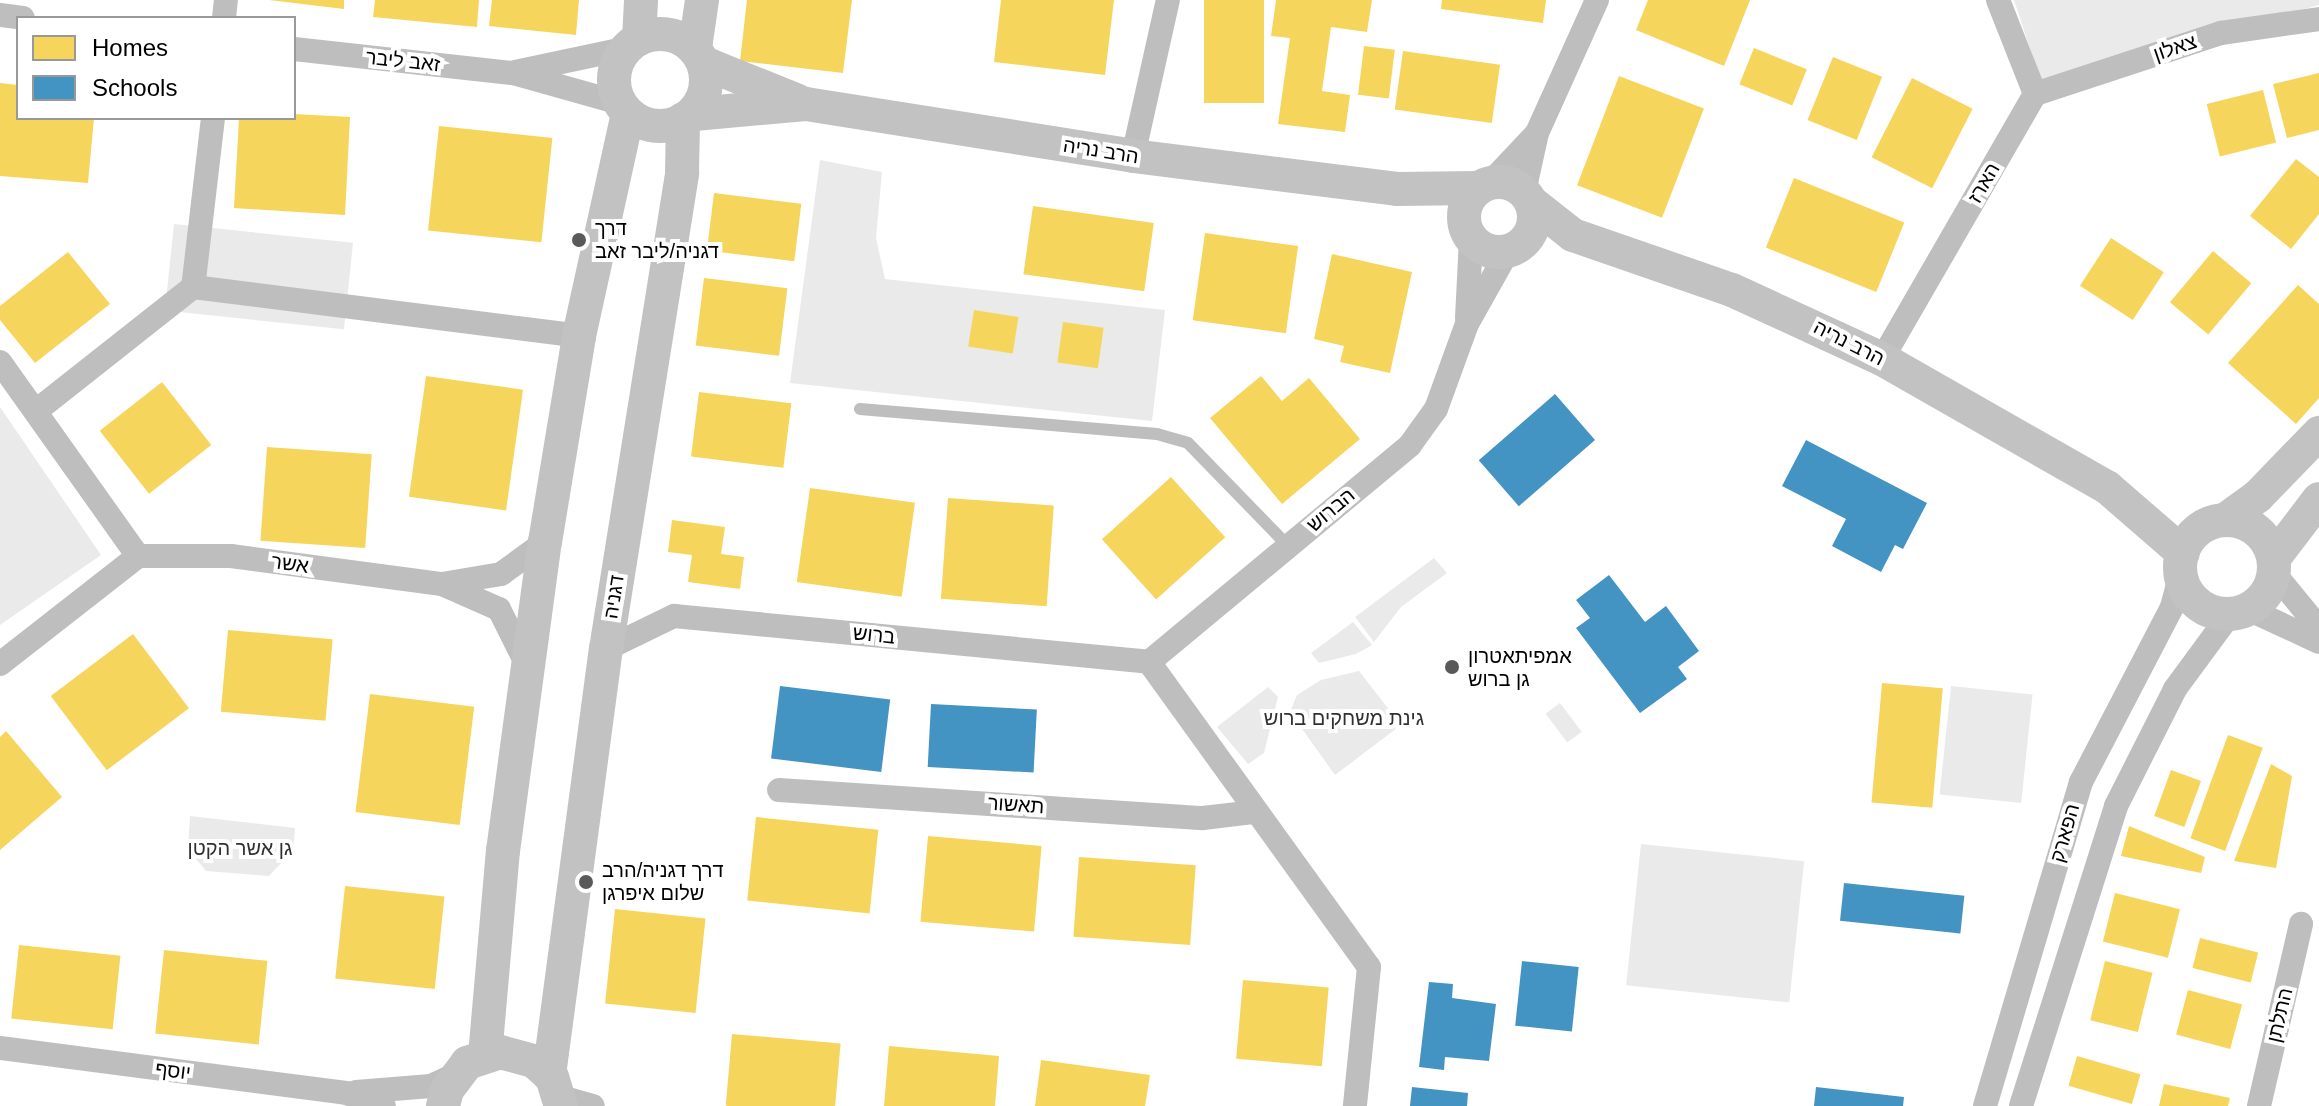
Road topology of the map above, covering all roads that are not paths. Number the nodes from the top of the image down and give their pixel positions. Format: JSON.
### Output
{"nodes":[{"id":1,"x":641,"y":0,"type":"edge"},
{"id":2,"x":702,"y":0,"type":"edge"},
{"id":3,"x":1168,"y":0,"type":"edge"},
{"id":4,"x":1597,"y":0,"type":"edge"},
{"id":5,"x":1998,"y":0,"type":"edge"},
{"id":6,"x":2319,"y":19,"type":"edge"},
{"id":7,"x":633,"y":43,"type":"junction"},
{"id":8,"x":296,"y":49,"type":"edge"},
{"id":9,"x":699,"y":56,"type":"junction"},
{"id":10,"x":513,"y":73,"type":"junction"},
{"id":11,"x":2035,"y":94,"type":"junction"},
{"id":12,"x":806,"y":104,"type":"junction"},
{"id":13,"x":624,"y":108,"type":"junction"},
{"id":14,"x":689,"y":116,"type":"junction"},
{"id":15,"x":213,"y":120,"type":"edge"},
{"id":16,"x":1537,"y":133,"type":"junction"},
{"id":17,"x":1133,"y":156,"type":"junction"},
{"id":18,"x":1484,"y":186,"type":"junction"},
{"id":19,"x":1397,"y":189,"type":"junction"},
{"id":20,"x":1528,"y":197,"type":"junction"},
{"id":21,"x":1468,"y":234,"type":"junction"},
{"id":22,"x":1573,"y":235,"type":"junction"},
{"id":23,"x":1516,"y":247,"type":"junction"},
{"id":24,"x":193,"y":287,"type":"junction"},
{"id":25,"x":1467,"y":324,"type":"junction"},
{"id":26,"x":579,"y":336,"type":"junction"},
{"id":27,"x":1882,"y":359,"type":"junction"},
{"id":28,"x":1,"y":364,"type":"edge"},
{"id":29,"x":860,"y":409,"type":"dead end"},
{"id":30,"x":36,"y":411,"type":"junction"},
{"id":31,"x":2319,"y":433,"type":"edge"},
{"id":32,"x":2108,"y":488,"type":"junction"},
{"id":33,"x":2319,"y":499,"type":"edge"},
{"id":34,"x":2219,"y":521,"type":"junction"},
{"id":35,"x":545,"y":542,"type":"junction"},
{"id":36,"x":1288,"y":546,"type":"junction"},
{"id":37,"x":138,"y":556,"type":"junction"},
{"id":38,"x":2182,"y":564,"type":"junction"},
{"id":39,"x":2274,"y":566,"type":"junction"},
{"id":40,"x":442,"y":584,"type":"junction"},
{"id":41,"x":2239,"y":611,"type":"junction"},
{"id":42,"x":2319,"y":628,"type":"edge"},
{"id":43,"x":2319,"y":642,"type":"edge"},
{"id":44,"x":606,"y":649,"type":"junction"},
{"id":45,"x":1149,"y":662,"type":"junction"},
{"id":46,"x":0,"y":664,"type":"edge"},
{"id":47,"x":527,"y":665,"type":"junction"},
{"id":48,"x":779,"y":790,"type":"dead end"},
{"id":49,"x":1253,"y":812,"type":"junction"},
{"id":50,"x":2301,"y":924,"type":"dead end"},
{"id":51,"x":0,"y":1048,"type":"edge"},
{"id":52,"x":485,"y":1056,"type":"junction"},
{"id":53,"x":449,"y":1091,"type":"edge"},
{"id":54,"x":346,"y":1093,"type":"junction"},
{"id":55,"x":566,"y":1096,"type":"edge"},
{"id":56,"x":384,"y":1106,"type":"edge"},
{"id":57,"x":1355,"y":1106,"type":"edge"},
{"id":58,"x":1985,"y":1106,"type":"edge"},
{"id":59,"x":2021,"y":1106,"type":"edge"},
{"id":60,"x":2259,"y":1106,"type":"edge"}],
"edges":[{"from":1,"to":7,"type":"street"},
{"from":2,"to":9,"type":"street"},
{"from":3,"to":17,"type":"street"},
{"from":4,"to":16,"type":"street"},
{"from":5,"to":11,"type":"street"},
{"from":6,"to":11,"type":"street","name":"צאלון"},
{"from":7,"to":9,"type":"street"},
{"from":7,"to":10,"type":"street","name":"זאב ליבר"},
{"from":7,"to":13,"type":"street"},
{"from":8,"to":10,"type":"street","name":"זאב ליבר"},
{"from":9,"to":12,"type":"street","name":"הרב נריה"},
{"from":9,"to":14,"type":"street"},
{"from":10,"to":13,"type":"street","name":"זאב ליבר"},
{"from":11,"to":27,"type":"street","name":"הארז"},
{"from":12,"to":14,"type":"street","name":"הרב נריה"},
{"from":12,"to":17,"type":"street","name":"הרב נריה"},
{"from":13,"to":14,"type":"street"},
{"from":13,"to":26,"type":"street"},
{"from":14,"to":44,"type":"street","name":"דגניה"},
{"from":15,"to":24,"type":"street"},
{"from":16,"to":18,"type":"street"},
{"from":16,"to":20,"type":"street"},
{"from":17,"to":19,"type":"street","name":"הרב נריה"},
{"from":18,"to":19,"type":"street","name":"הרב נריה"},
{"from":18,"to":20,"type":"street"},
{"from":18,"to":21,"type":"street"},
{"from":19,"to":21,"type":"street","name":"הרב נריה"},
{"from":20,"to":22,"type":"street","name":"הרב נריה"},
{"from":20,"to":23,"type":"street"},
{"from":21,"to":23,"type":"street"},
{"from":21,"to":25,"type":"street","name":"הברוש"},
{"from":22,"to":23,"type":"street","name":"הרב נריה"},
{"from":22,"to":27,"type":"street","name":"הרב נריה"},
{"from":23,"to":25,"type":"street","name":"הברוש"},
{"from":24,"to":26,"type":"street"},
{"from":24,"to":30,"type":"street"},
{"from":25,"to":36,"type":"street","name":"הברוש"},
{"from":26,"to":35,"type":"street"},
{"from":27,"to":32,"type":"street","name":"הרב נריה"},
{"from":28,"to":30,"type":"street"},
{"from":29,"to":36,"type":"lane"},
{"from":30,"to":37,"type":"street"},
{"from":31,"to":34,"type":"street"},
{"from":32,"to":34,"type":"street","name":"הרב נריה"},
{"from":32,"to":38,"type":"street","name":"הרב נריה"},
{"from":33,"to":39,"type":"street"},
{"from":34,"to":38,"type":"street"},
{"from":34,"to":39,"type":"street"},
{"from":35,"to":40,"type":"street","name":"אשר"},
{"from":35,"to":47,"type":"street"},
{"from":36,"to":45,"type":"street","name":"הברוש"},
{"from":37,"to":40,"type":"street","name":"אשר"},
{"from":37,"to":46,"type":"street"},
{"from":38,"to":41,"type":"street"},
{"from":38,"to":58,"type":"street","name":"הפארק"},
{"from":39,"to":41,"type":"street"},
{"from":39,"to":42,"type":"street"},
{"from":40,"to":47,"type":"street","name":"אשר"},
{"from":41,"to":43,"type":"street"},
{"from":41,"to":59,"type":"street","name":"הפארק"},
{"from":44,"to":45,"type":"street","name":"ברוש"},
{"from":44,"to":55,"type":"street","name":"דגניה"},
{"from":45,"to":49,"type":"street"},
{"from":47,"to":52,"type":"street"},
{"from":48,"to":49,"type":"street","name":"תאשור"},
{"from":49,"to":57,"type":"street"},
{"from":50,"to":60,"type":"street","name":"התלתן"},
{"from":51,"to":54,"type":"street","name":"יוסף"},
{"from":52,"to":53,"type":"street"},
{"from":52,"to":55,"type":"street"},
{"from":53,"to":54,"type":"street","name":"יוסף"},
{"from":54,"to":56,"type":"street","name":"יוסף"}]}
